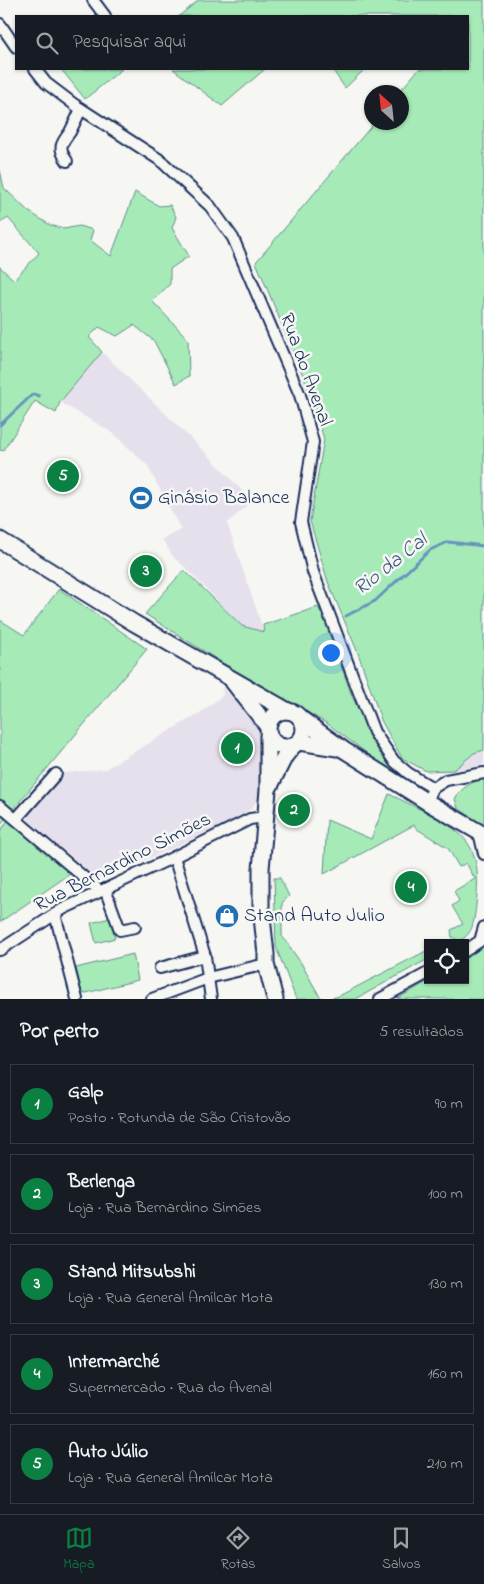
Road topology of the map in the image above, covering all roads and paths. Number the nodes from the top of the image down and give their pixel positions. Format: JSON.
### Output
{"nodes":[{"id":1,"x":93,"y":0,"type":"edge"},
{"id":2,"x":104,"y":15,"type":"edge"},
{"id":3,"x":0,"y":24,"type":"edge"},
{"id":4,"x":15,"y":46,"type":"edge"},
{"id":5,"x":36,"y":70,"type":"edge"},
{"id":6,"x":81,"y":109,"type":"junction"},
{"id":7,"x":67,"y":161,"type":"dead end"},
{"id":8,"x":0,"y":540,"type":"edge"},
{"id":9,"x":230,"y":679,"type":"junction"},
{"id":10,"x":294,"y":715,"type":"junction"},
{"id":11,"x":268,"y":731,"type":"junction"},
{"id":12,"x":296,"y":744,"type":"junction"},
{"id":13,"x":344,"y":750,"type":"junction"},
{"id":14,"x":484,"y":773,"type":"edge"},
{"id":15,"x":56,"y":774,"type":"dead end"},
{"id":16,"x":268,"y":790,"type":"junction"},
{"id":17,"x":430,"y":795,"type":"junction"},
{"id":18,"x":0,"y":806,"type":"edge"},
{"id":19,"x":265,"y":817,"type":"junction"},
{"id":20,"x":16,"y":819,"type":"junction"},
{"id":21,"x":481,"y":834,"type":"edge"},
{"id":22,"x":484,"y":854,"type":"edge"},
{"id":23,"x":174,"y":857,"type":"junction"},
{"id":24,"x":102,"y":890,"type":"junction"},
{"id":25,"x":55,"y":914,"type":"junction"},
{"id":26,"x":135,"y":927,"type":"dead end"},
{"id":27,"x":484,"y":927,"type":"edge"},
{"id":28,"x":469,"y":948,"type":"edge"},
{"id":29,"x":0,"y":950,"type":"edge"},
{"id":30,"x":205,"y":956,"type":"junction"},
{"id":31,"x":266,"y":959,"type":"junction"},
{"id":32,"x":160,"y":968,"type":"dead end"},
{"id":33,"x":424,"y":975,"type":"edge"},
{"id":34,"x":208,"y":978,"type":"junction"},
{"id":35,"x":77,"y":999,"type":"edge"},
{"id":36,"x":152,"y":999,"type":"edge"},
{"id":37,"x":211,"y":999,"type":"edge"},
{"id":38,"x":275,"y":999,"type":"edge"},
{"id":39,"x":286,"y":999,"type":"edge"},
{"id":40,"x":380,"y":999,"type":"edge"}],
"edges":[{"from":1,"to":2,"type":"street"},
{"from":3,"to":4,"type":"street"},
{"from":5,"to":6,"type":"street","name":"Rua do Avenal"},
{"from":6,"to":7,"type":"street"},
{"from":6,"to":17,"type":"street","name":"Rua do Avenal"},
{"from":8,"to":9,"type":"main road"},
{"from":9,"to":10,"type":"main road"},
{"from":9,"to":11,"type":"main road"},
{"from":10,"to":11,"type":"main road"},
{"from":10,"to":12,"type":"main road"},
{"from":10,"to":13,"type":"main road"},
{"from":11,"to":12,"type":"main road"},
{"from":11,"to":16,"type":"main road"},
{"from":12,"to":13,"type":"main road"},
{"from":12,"to":16,"type":"main road"},
{"from":13,"to":17,"type":"main road"},
{"from":14,"to":17,"type":"street"},
{"from":15,"to":20,"type":"street"},
{"from":16,"to":19,"type":"main road"},
{"from":17,"to":21,"type":"main road"},
{"from":18,"to":20,"type":"street"},
{"from":19,"to":23,"type":"street","name":"Rua Bernardino Simões"},
{"from":19,"to":31,"type":"main road"},
{"from":20,"to":24,"type":"street"},
{"from":21,"to":22,"type":"street"},
{"from":23,"to":24,"type":"street","name":"Rua Bernardino Simões"},
{"from":23,"to":30,"type":"street"},
{"from":24,"to":25,"type":"street","name":"Rua Bernardino Simões"},
{"from":24,"to":26,"type":"street"},
{"from":25,"to":29,"type":"street","name":"Rua Bernardino Simões"},
{"from":25,"to":35,"type":"street"},
{"from":27,"to":28,"type":"street"},
{"from":30,"to":32,"type":"street"},
{"from":30,"to":34,"type":"street"},
{"from":31,"to":34,"type":"street"},
{"from":31,"to":38,"type":"main road"},
{"from":31,"to":39,"type":"main road"},
{"from":33,"to":40,"type":"street"},
{"from":34,"to":36,"type":"street"},
{"from":34,"to":37,"type":"street"}]}
